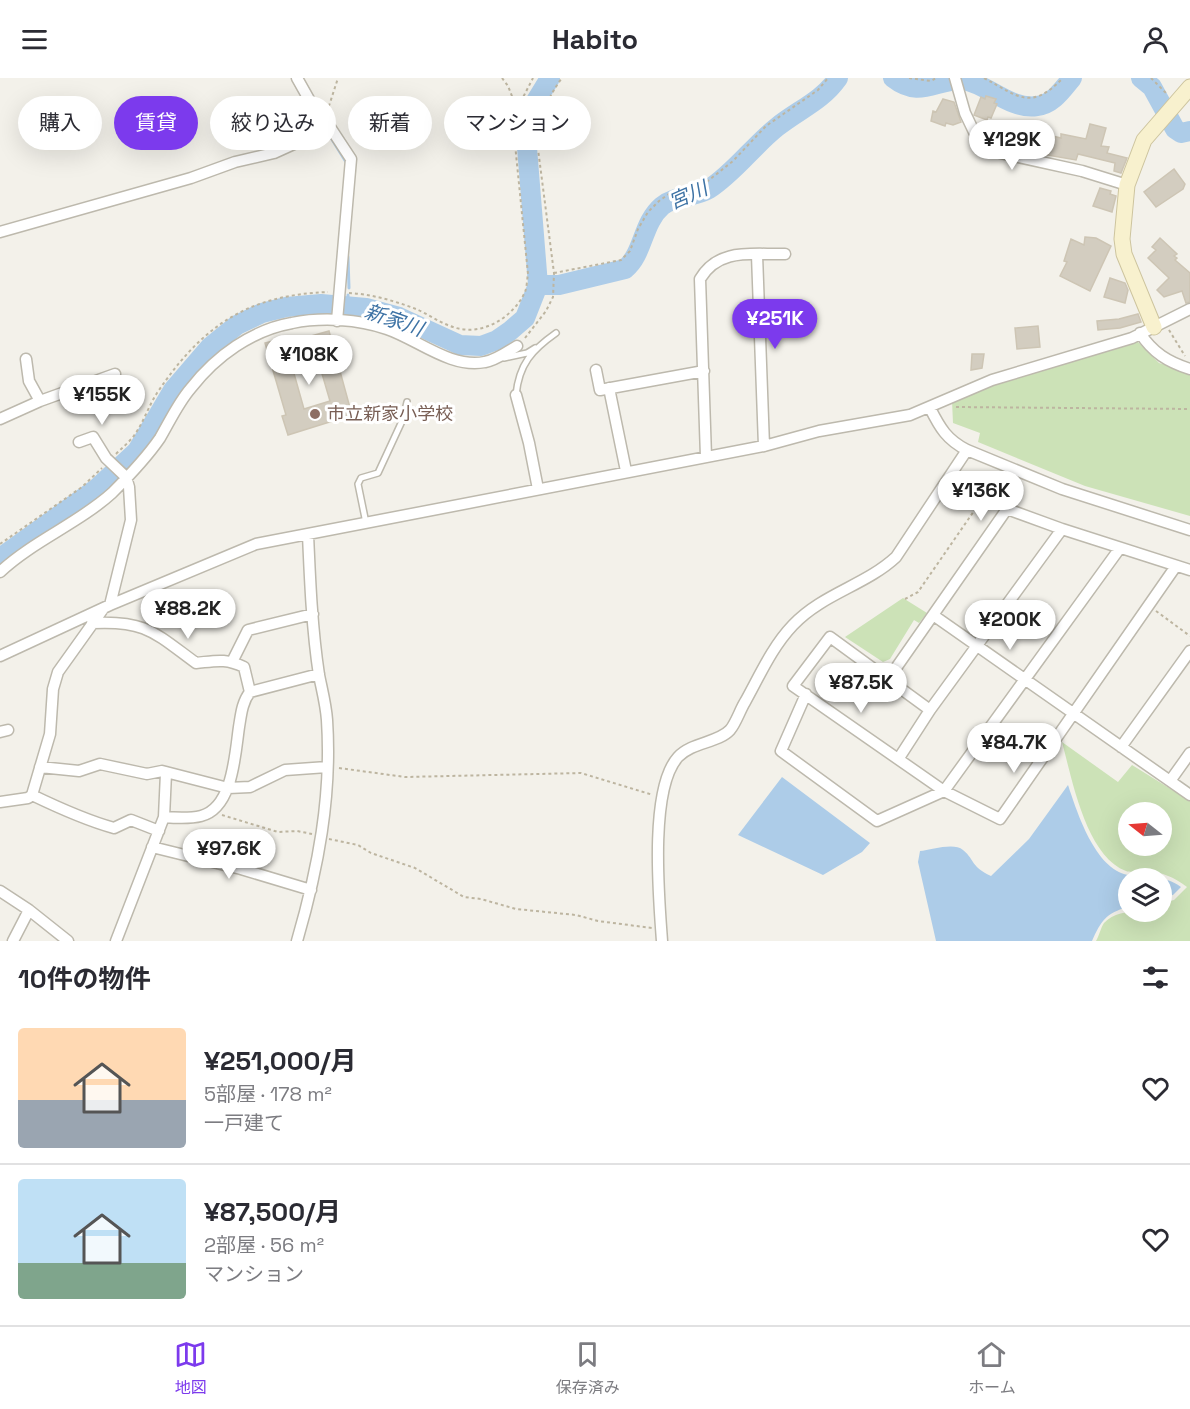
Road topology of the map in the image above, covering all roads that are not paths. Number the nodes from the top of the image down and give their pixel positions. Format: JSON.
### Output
{"nodes":[{"id":1,"x":297,"y":78,"type":"edge"},
{"id":2,"x":956,"y":82,"type":"edge"},
{"id":3,"x":1190,"y":87,"type":"edge"},
{"id":4,"x":308,"y":96,"type":"edge"},
{"id":5,"x":336,"y":139,"type":"edge"},
{"id":6,"x":281,"y":150,"type":"edge"},
{"id":7,"x":1126,"y":185,"type":"junction"},
{"id":8,"x":0,"y":232,"type":"edge"},
{"id":9,"x":785,"y":254,"type":"dead end"},
{"id":10,"x":757,"y":255,"type":"junction"},
{"id":11,"x":1190,"y":309,"type":"edge"},
{"id":12,"x":337,"y":321,"type":"junction"},
{"id":13,"x":1153,"y":327,"type":"junction"},
{"id":14,"x":556,"y":333,"type":"dead end"},
{"id":15,"x":517,"y":346,"type":"road end"},
{"id":16,"x":537,"y":346,"type":"junction"},
{"id":17,"x":496,"y":358,"type":"junction"},
{"id":18,"x":26,"y":359,"type":"dead end"},
{"id":19,"x":1190,"y":369,"type":"edge"},
{"id":20,"x":596,"y":370,"type":"dead end"},
{"id":21,"x":704,"y":371,"type":"junction"},
{"id":22,"x":114,"y":374,"type":"dead end"},
{"id":23,"x":609,"y":388,"type":"junction"},
{"id":24,"x":516,"y":394,"type":"joint"},
{"id":25,"x":40,"y":401,"type":"junction"},
{"id":26,"x":407,"y":402,"type":"dead end"},
{"id":27,"x":930,"y":408,"type":"junction"},
{"id":28,"x":0,"y":419,"type":"edge"},
{"id":29,"x":79,"y":442,"type":"dead end"},
{"id":30,"x":764,"y":446,"type":"junction"},
{"id":31,"x":967,"y":450,"type":"junction"},
{"id":32,"x":706,"y":457,"type":"junction"},
{"id":33,"x":626,"y":471,"type":"junction"},
{"id":34,"x":126,"y":477,"type":"junction"},
{"id":35,"x":538,"y":489,"type":"junction"},
{"id":36,"x":366,"y":523,"type":"junction"},
{"id":37,"x":1062,"y":529,"type":"junction"},
{"id":38,"x":1190,"y":530,"type":"edge"},
{"id":39,"x":308,"y":534,"type":"junction"},
{"id":40,"x":1120,"y":548,"type":"junction"},
{"id":41,"x":1176,"y":566,"type":"junction"},
{"id":42,"x":1190,"y":570,"type":"edge"},
{"id":43,"x":0,"y":572,"type":"edge"},
{"id":44,"x":107,"y":607,"type":"junction"},
{"id":45,"x":313,"y":614,"type":"junction"},
{"id":46,"x":933,"y":615,"type":"junction"},
{"id":47,"x":92,"y":624,"type":"junction"},
{"id":48,"x":978,"y":645,"type":"junction"},
{"id":49,"x":1190,"y":651,"type":"edge"},
{"id":50,"x":0,"y":656,"type":"edge"},
{"id":51,"x":232,"y":662,"type":"junction"},
{"id":52,"x":319,"y":674,"type":"junction"},
{"id":53,"x":889,"y":678,"type":"junction"},
{"id":54,"x":1025,"y":679,"type":"junction"},
{"id":55,"x":250,"y":692,"type":"junction"},
{"id":56,"x":806,"y":694,"type":"junction"},
{"id":57,"x":930,"y":710,"type":"junction"},
{"id":58,"x":1073,"y":713,"type":"junction"},
{"id":59,"x":1121,"y":747,"type":"junction"},
{"id":60,"x":1190,"y":753,"type":"edge"},
{"id":61,"x":899,"y":758,"type":"junction"},
{"id":62,"x":327,"y":766,"type":"junction"},
{"id":63,"x":40,"y":767,"type":"junction"},
{"id":64,"x":166,"y":772,"type":"junction"},
{"id":65,"x":1170,"y":781,"type":"junction"},
{"id":66,"x":228,"y":788,"type":"junction"},
{"id":67,"x":944,"y":791,"type":"junction"},
{"id":68,"x":32,"y":795,"type":"junction"},
{"id":69,"x":1190,"y":795,"type":"edge"},
{"id":70,"x":0,"y":802,"type":"edge"},
{"id":71,"x":164,"y":817,"type":"junction"},
{"id":72,"x":159,"y":831,"type":"junction"},
{"id":73,"x":152,"y":847,"type":"junction"},
{"id":74,"x":311,"y":890,"type":"junction"},
{"id":75,"x":0,"y":891,"type":"edge"},
{"id":76,"x":28,"y":910,"type":"junction"},
{"id":77,"x":13,"y":941,"type":"edge"},
{"id":78,"x":68,"y":941,"type":"edge"},
{"id":79,"x":116,"y":941,"type":"edge"},
{"id":80,"x":297,"y":941,"type":"edge"},
{"id":81,"x":662,"y":941,"type":"edge"}],
"edges":[{"from":1,"to":4,"type":"street"},
{"from":2,"to":7,"type":"street"},
{"from":3,"to":7,"type":"street"},
{"from":5,"to":12,"type":"street"},
{"from":6,"to":8,"type":"street"},
{"from":7,"to":13,"type":"street"},
{"from":9,"to":10,"type":"street"},
{"from":10,"to":21,"type":"street"},
{"from":10,"to":30,"type":"street"},
{"from":11,"to":13,"type":"street"},
{"from":12,"to":17,"type":"street"},
{"from":12,"to":34,"type":"street"},
{"from":13,"to":19,"type":"street"},
{"from":13,"to":27,"type":"street"},
{"from":14,"to":16,"type":"lane"},
{"from":15,"to":17,"type":"street"},
{"from":16,"to":17,"type":"lane"},
{"from":16,"to":24,"type":"lane"},
{"from":18,"to":25,"type":"street"},
{"from":20,"to":23,"type":"street"},
{"from":21,"to":23,"type":"street"},
{"from":21,"to":32,"type":"street"},
{"from":22,"to":25,"type":"street"},
{"from":23,"to":33,"type":"street"},
{"from":24,"to":35,"type":"street"},
{"from":25,"to":28,"type":"street"},
{"from":26,"to":36,"type":"lane"},
{"from":27,"to":30,"type":"street"},
{"from":27,"to":31,"type":"street"},
{"from":29,"to":34,"type":"street"},
{"from":30,"to":32,"type":"street"},
{"from":31,"to":38,"type":"street"},
{"from":31,"to":81,"type":"street"},
{"from":32,"to":33,"type":"street"},
{"from":33,"to":35,"type":"street"},
{"from":34,"to":43,"type":"street"},
{"from":34,"to":44,"type":"street"},
{"from":35,"to":36,"type":"street"},
{"from":36,"to":39,"type":"street"},
{"from":37,"to":40,"type":"street"},
{"from":37,"to":46,"type":"street"},
{"from":37,"to":48,"type":"street"},
{"from":39,"to":44,"type":"street"},
{"from":39,"to":45,"type":"street"},
{"from":40,"to":41,"type":"street"},
{"from":40,"to":54,"type":"street"},
{"from":41,"to":42,"type":"street"},
{"from":41,"to":58,"type":"street"},
{"from":44,"to":47,"type":"street"},
{"from":44,"to":50,"type":"street"},
{"from":45,"to":51,"type":"street"},
{"from":45,"to":52,"type":"street"},
{"from":46,"to":48,"type":"street"},
{"from":46,"to":53,"type":"street"},
{"from":47,"to":51,"type":"street"},
{"from":47,"to":63,"type":"street"},
{"from":48,"to":54,"type":"street"},
{"from":48,"to":57,"type":"street"},
{"from":49,"to":59,"type":"street"},
{"from":51,"to":55,"type":"street"},
{"from":52,"to":55,"type":"street"},
{"from":52,"to":62,"type":"street"},
{"from":53,"to":56,"type":"street"},
{"from":53,"to":57,"type":"street"},
{"from":54,"to":58,"type":"street"},
{"from":54,"to":67,"type":"street"},
{"from":55,"to":66,"type":"street"},
{"from":56,"to":61,"type":"street"},
{"from":56,"to":67,"type":"street"},
{"from":57,"to":61,"type":"street"},
{"from":58,"to":59,"type":"street"},
{"from":58,"to":67,"type":"street"},
{"from":59,"to":65,"type":"street"},
{"from":60,"to":65,"type":"street"},
{"from":61,"to":67,"type":"street"},
{"from":62,"to":66,"type":"street"},
{"from":62,"to":74,"type":"street"},
{"from":63,"to":64,"type":"street"},
{"from":63,"to":68,"type":"street"},
{"from":64,"to":66,"type":"street"},
{"from":64,"to":71,"type":"street"},
{"from":65,"to":69,"type":"street"},
{"from":66,"to":71,"type":"street"},
{"from":68,"to":70,"type":"street"},
{"from":68,"to":72,"type":"street"},
{"from":71,"to":72,"type":"street"},
{"from":72,"to":73,"type":"street"},
{"from":73,"to":74,"type":"street"},
{"from":73,"to":79,"type":"street"},
{"from":74,"to":80,"type":"street"},
{"from":75,"to":76,"type":"street"},
{"from":76,"to":77,"type":"street"},
{"from":76,"to":78,"type":"street"}]}
